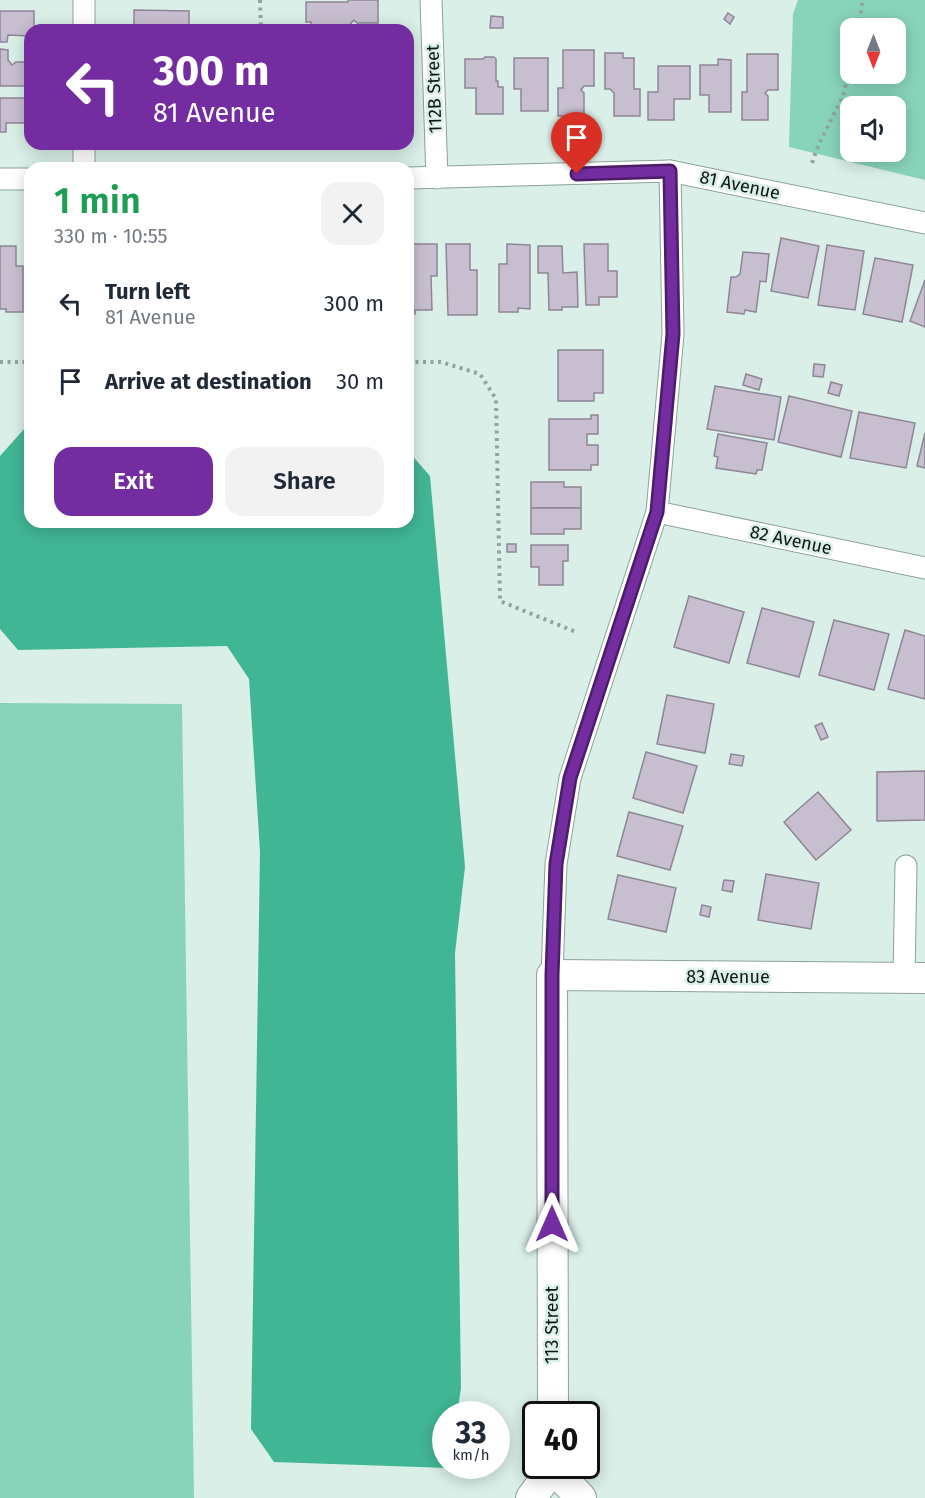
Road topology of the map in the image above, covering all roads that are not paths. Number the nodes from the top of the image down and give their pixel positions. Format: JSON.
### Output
{"nodes":[{"id":1,"x":84,"y":0,"type":"edge"},
{"id":2,"x":431,"y":0,"type":"edge"},
{"id":3,"x":84,"y":24,"type":"edge"},
{"id":4,"x":670,"y":171,"type":"junction"},
{"id":5,"x":414,"y":178,"type":"edge"},
{"id":6,"x":437,"y":178,"type":"junction"},
{"id":7,"x":0,"y":179,"type":"edge"},
{"id":8,"x":24,"y":179,"type":"edge"},
{"id":9,"x":925,"y":223,"type":"edge"},
{"id":10,"x":657,"y":512,"type":"junction"},
{"id":11,"x":925,"y":568,"type":"edge"},
{"id":12,"x":906,"y":866,"type":"dead end"},
{"id":13,"x":552,"y":975,"type":"junction"},
{"id":14,"x":915,"y":978,"type":"edge"},
{"id":15,"x":553,"y":1401,"type":"edge"},
{"id":16,"x":544,"y":1479,"type":"edge"},
{"id":17,"x":553,"y":1479,"type":"edge"},
{"id":18,"x":564,"y":1479,"type":"edge"},
{"id":19,"x":531,"y":1498,"type":"edge"},
{"id":20,"x":552,"y":1498,"type":"edge"},
{"id":21,"x":581,"y":1498,"type":"edge"}],
"edges":[{"from":1,"to":3,"type":"street"},
{"from":2,"to":6,"type":"street","name":"112B Street"},
{"from":4,"to":6,"type":"street","name":"81 Avenue"},
{"from":4,"to":9,"type":"street","name":"81 Avenue"},
{"from":4,"to":10,"type":"street","name":"113 Street"},
{"from":5,"to":6,"type":"street","name":"81 Avenue"},
{"from":7,"to":8,"type":"street"},
{"from":10,"to":11,"type":"street","name":"82 Avenue"},
{"from":10,"to":13,"type":"street","name":"113 Street"},
{"from":12,"to":14,"type":"street","name":"83 Avenue"},
{"from":13,"to":14,"type":"street","name":"83 Avenue"},
{"from":13,"to":15,"type":"street","name":"113 Street"},
{"from":16,"to":19,"type":"street"},
{"from":17,"to":20,"type":"street"},
{"from":18,"to":21,"type":"street"}]}
